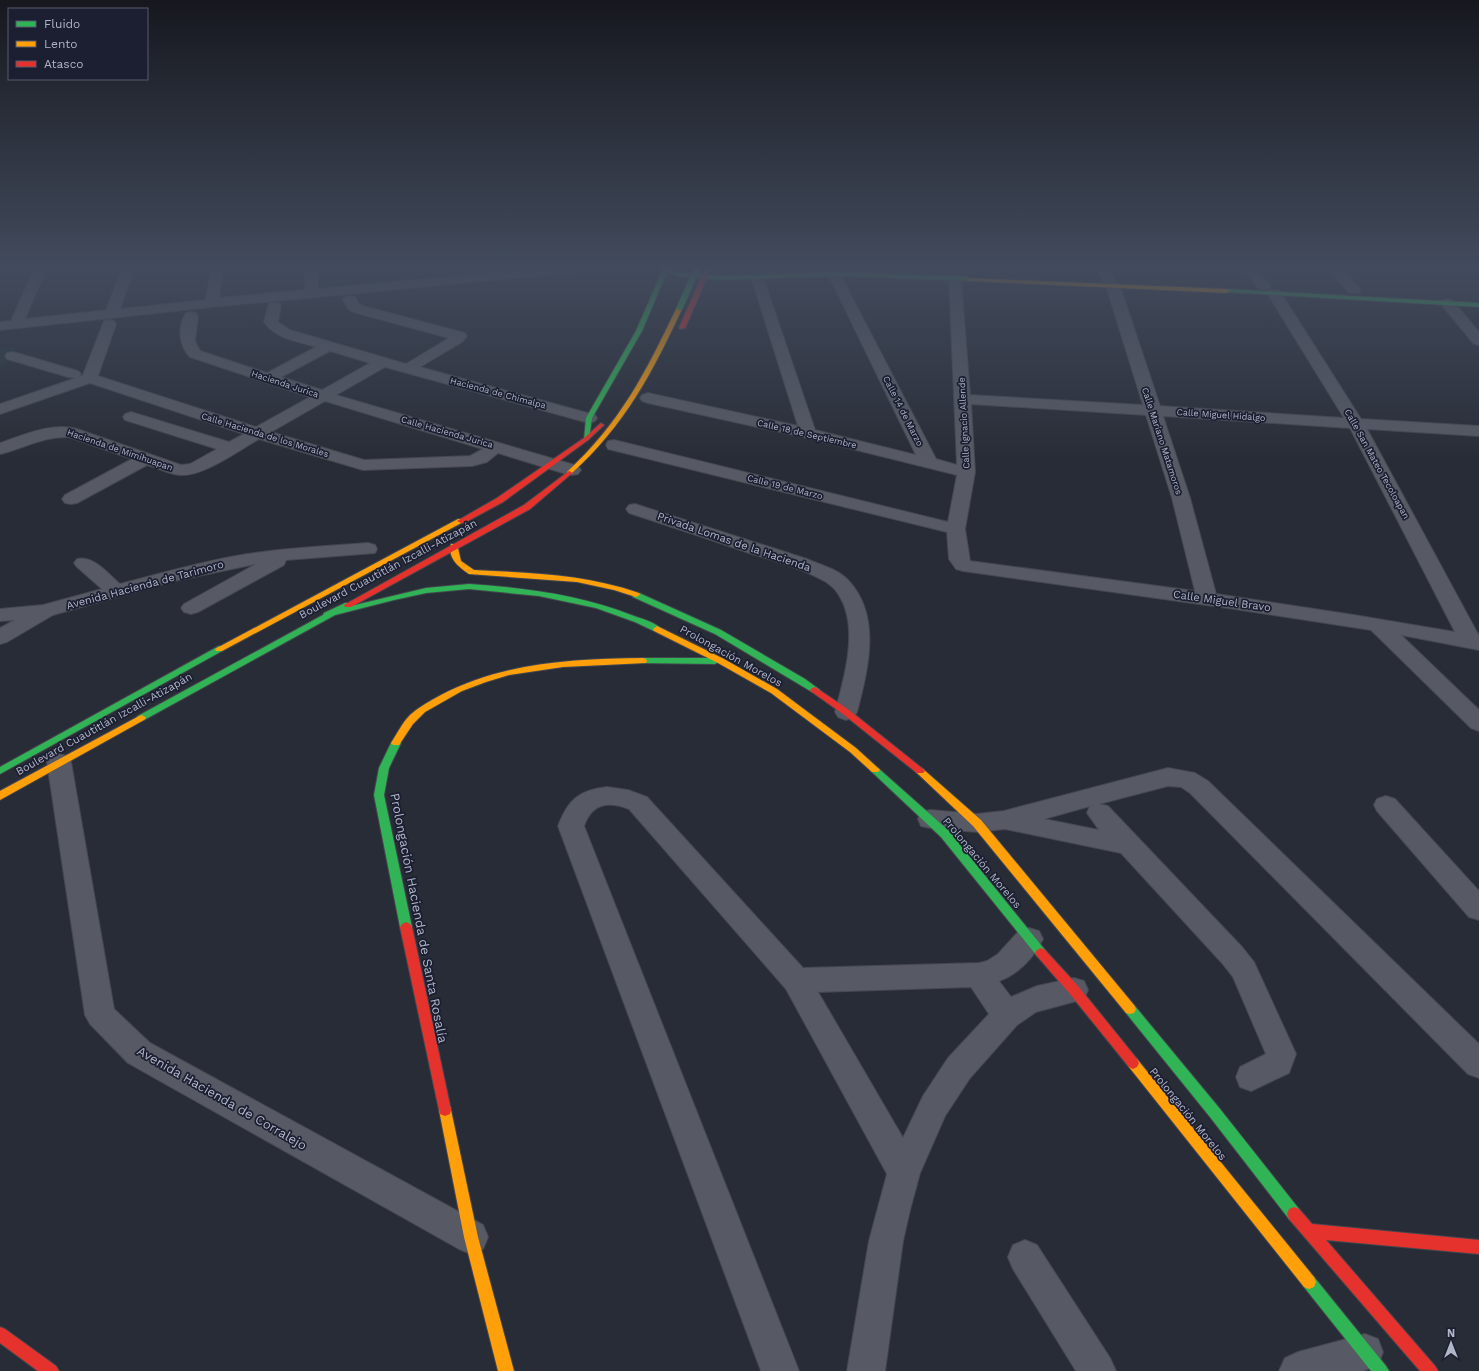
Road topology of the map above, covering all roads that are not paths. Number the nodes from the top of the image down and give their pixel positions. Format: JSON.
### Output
{"nodes":[{"id":1,"x":106,"y":333,"type":"edge"},
{"id":2,"x":189,"y":333,"type":"edge"},
{"id":3,"x":285,"y":333,"type":"edge"},
{"id":4,"x":449,"y":333,"type":"edge"},
{"id":5,"x":638,"y":333,"type":"edge"},
{"id":6,"x":658,"y":333,"type":"edge"},
{"id":7,"x":667,"y":333,"type":"edge"},
{"id":8,"x":679,"y":333,"type":"edge"},
{"id":9,"x":775,"y":333,"type":"edge"},
{"id":10,"x":864,"y":333,"type":"edge"},
{"id":11,"x":957,"y":333,"type":"edge"},
{"id":12,"x":1126,"y":333,"type":"edge"},
{"id":13,"x":1297,"y":333,"type":"edge"},
{"id":14,"x":1472,"y":333,"type":"edge"},
{"id":15,"x":678,"y":336,"type":"dead end"},
{"id":16,"x":1479,"y":341,"type":"edge"},
{"id":17,"x":328,"y":346,"type":"junction"},
{"id":18,"x":5,"y":357,"type":"edge"},
{"id":19,"x":383,"y":362,"type":"junction"},
{"id":20,"x":407,"y":369,"type":"junction"},
{"id":21,"x":73,"y":374,"type":"dead end"},
{"id":22,"x":90,"y":378,"type":"junction"},
{"id":23,"x":268,"y":378,"type":"junction"},
{"id":24,"x":322,"y":396,"type":"junction"},
{"id":25,"x":648,"y":398,"type":"dead end"},
{"id":26,"x":963,"y":399,"type":"junction"},
{"id":27,"x":0,"y":409,"type":"edge"},
{"id":28,"x":1152,"y":411,"type":"junction"},
{"id":29,"x":131,"y":416,"type":"dead end"},
{"id":30,"x":589,"y":418,"type":"junction"},
{"id":31,"x":1356,"y":424,"type":"junction"},
{"id":32,"x":1479,"y":431,"type":"edge"},
{"id":33,"x":257,"y":433,"type":"junction"},
{"id":34,"x":808,"y":433,"type":"junction"},
{"id":35,"x":586,"y":439,"type":"junction"},
{"id":36,"x":616,"y":442,"type":"joint"},
{"id":37,"x":496,"y":446,"type":"junction"},
{"id":38,"x":231,"y":448,"type":"junction"},
{"id":39,"x":0,"y":449,"type":"edge"},
{"id":40,"x":587,"y":458,"type":"junction"},
{"id":41,"x":144,"y":459,"type":"junction"},
{"id":42,"x":552,"y":463,"type":"junction"},
{"id":43,"x":929,"y":463,"type":"junction"},
{"id":44,"x":572,"y":470,"type":"junction"},
{"id":45,"x":966,"y":472,"type":"junction"},
{"id":46,"x":70,"y":499,"type":"dead end"},
{"id":47,"x":635,"y":509,"type":"dead end"},
{"id":48,"x":956,"y":529,"type":"junction"},
{"id":49,"x":454,"y":546,"type":"junction"},
{"id":50,"x":368,"y":550,"type":"dead end"},
{"id":51,"x":291,"y":554,"type":"junction"},
{"id":52,"x":84,"y":563,"type":"dead end"},
{"id":53,"x":964,"y":565,"type":"joint"},
{"id":54,"x":116,"y":591,"type":"junction"},
{"id":55,"x":1207,"y":598,"type":"junction"},
{"id":56,"x":191,"y":608,"type":"dead end"},
{"id":57,"x":46,"y":611,"type":"junction"},
{"id":58,"x":0,"y":615,"type":"edge"},
{"id":59,"x":327,"y":615,"type":"junction"},
{"id":60,"x":1378,"y":625,"type":"junction"},
{"id":61,"x":0,"y":636,"type":"edge"},
{"id":62,"x":1475,"y":642,"type":"edge"},
{"id":63,"x":721,"y":661,"type":"junction"},
{"id":64,"x":846,"y":712,"type":"junction"},
{"id":65,"x":1479,"y":724,"type":"edge"},
{"id":66,"x":59,"y":762,"type":"junction"},
{"id":67,"x":0,"y":771,"type":"edge"},
{"id":68,"x":0,"y":796,"type":"edge"},
{"id":69,"x":1386,"y":805,"type":"dead end"},
{"id":70,"x":1099,"y":813,"type":"dead end"},
{"id":71,"x":930,"y":819,"type":"junction"},
{"id":72,"x":1004,"y":820,"type":"junction"},
{"id":73,"x":977,"y":822,"type":"junction"},
{"id":74,"x":1128,"y":845,"type":"junction"},
{"id":75,"x":1479,"y":909,"type":"edge"},
{"id":76,"x":1029,"y":939,"type":"junction"},
{"id":77,"x":979,"y":975,"type":"junction"},
{"id":78,"x":796,"y":980,"type":"junction"},
{"id":79,"x":1074,"y":990,"type":"junction"},
{"id":80,"x":1007,"y":1016,"type":"junction"},
{"id":81,"x":1479,"y":1064,"type":"edge"},
{"id":82,"x":1251,"y":1078,"type":"dead end"},
{"id":83,"x":904,"y":1172,"type":"junction"},
{"id":84,"x":1308,"y":1231,"type":"junction"},
{"id":85,"x":471,"y":1237,"type":"junction"},
{"id":86,"x":1479,"y":1247,"type":"edge"},
{"id":87,"x":1025,"y":1257,"type":"dead end"},
{"id":88,"x":0,"y":1334,"type":"edge"},
{"id":89,"x":1373,"y":1361,"type":"edge"},
{"id":90,"x":51,"y":1371,"type":"edge"},
{"id":91,"x":506,"y":1371,"type":"edge"},
{"id":92,"x":780,"y":1371,"type":"edge"},
{"id":93,"x":866,"y":1371,"type":"edge"},
{"id":94,"x":1097,"y":1371,"type":"edge"},
{"id":95,"x":1298,"y":1371,"type":"edge"},
{"id":96,"x":1430,"y":1371,"type":"edge"}],
"edges":[{"from":1,"to":22,"type":"street"},
{"from":2,"to":23,"type":"street","name":"Hacienda Jurica"},
{"from":3,"to":17,"type":"street","name":"Hacienda de Chimalpa"},
{"from":4,"to":20,"type":"street"},
{"from":5,"to":30,"type":"main road"},
{"from":6,"to":35,"type":"main road","name":"Boulevard Cuautitlán Izcalli-Atizapán"},
{"from":7,"to":40,"type":"main road","name":"Boulevard Cuautitlán Izcalli-Atizapán","bridge":true},
{"from":8,"to":15,"type":"main road"},
{"from":9,"to":34,"type":"street"},
{"from":10,"to":43,"type":"street","name":"Calle 14 de Marzo"},
{"from":11,"to":26,"type":"street","name":"Calle Ignacio Allende"},
{"from":12,"to":28,"type":"street","name":"Calle Mariano Matamoros"},
{"from":13,"to":31,"type":"street","name":"Calle San Mateo Tecoloapan"},
{"from":14,"to":16,"type":"street"},
{"from":17,"to":19,"type":"street","name":"Hacienda de Chimalpa"},
{"from":17,"to":23,"type":"street"},
{"from":18,"to":21,"type":"street"},
{"from":19,"to":20,"type":"street","name":"Hacienda de Chimalpa"},
{"from":19,"to":24,"type":"street","name":"Hacienda de Mimihuapan"},
{"from":20,"to":30,"type":"street","name":"Hacienda de Chimalpa"},
{"from":22,"to":27,"type":"street"},
{"from":22,"to":33,"type":"street","name":"Calle Hacienda de los Morales"},
{"from":23,"to":24,"type":"street","name":"Hacienda Jurica"},
{"from":24,"to":33,"type":"street","name":"Hacienda de Mimihuapan"},
{"from":24,"to":37,"type":"street","name":"Calle Hacienda Jurica"},
{"from":25,"to":34,"type":"street","name":"Calle 18 de Septiembre"},
{"from":26,"to":28,"type":"street","name":"Calle Miguel Hidalgo"},
{"from":26,"to":45,"type":"street","name":"Calle Ignacio Allende"},
{"from":28,"to":31,"type":"street","name":"Calle Miguel Hidalgo"},
{"from":28,"to":55,"type":"street","name":"Calle Mariano Matamoros"},
{"from":29,"to":38,"type":"street"},
{"from":30,"to":35,"type":"main road"},
{"from":31,"to":32,"type":"street","name":"Calle Miguel Hidalgo"},
{"from":31,"to":62,"type":"street","name":"Calle San Mateo Tecoloapan"},
{"from":33,"to":37,"type":"street","name":"Calle Hacienda de los Morales"},
{"from":33,"to":38,"type":"street","name":"Hacienda de Mimihuapan"},
{"from":34,"to":43,"type":"street","name":"Calle 18 de Septiembre"},
{"from":35,"to":42,"type":"main road","name":"Boulevard Cuautitlán Izcalli-Atizapán"},
{"from":36,"to":40,"type":"main road"},
{"from":36,"to":48,"type":"street","name":"Calle 19 de Marzo"},
{"from":37,"to":42,"type":"street","name":"Calle Hacienda Jurica"},
{"from":38,"to":41,"type":"street","name":"Hacienda de Mimihuapan"},
{"from":39,"to":41,"type":"street","name":"Hacienda de Mimihuapan"},
{"from":40,"to":44,"type":"main road","name":"Boulevard Cuautitlán Izcalli-Atizapán"},
{"from":41,"to":46,"type":"street"},
{"from":42,"to":44,"type":"street","name":"Calle Hacienda Jurica"},
{"from":42,"to":67,"type":"main road","name":"Boulevard Cuautitlán Izcalli-Atizapán"},
{"from":43,"to":45,"type":"street","name":"Calle 18 de Septiembre"},
{"from":44,"to":49,"type":"main road","name":"Boulevard Cuautitlán Izcalli-Atizapán"},
{"from":45,"to":48,"type":"street","name":"Calle Ignacio Allende"},
{"from":47,"to":64,"type":"street","name":"Privada Lomas de la Hacienda"},
{"from":48,"to":53,"type":"street","name":"Calle Ignacio Allende"},
{"from":49,"to":59,"type":"main road","name":"Boulevard Cuautitlán Izcalli-Atizapán"},
{"from":49,"to":64,"type":"main road","name":"Prolongación Morelos"},
{"from":50,"to":51,"type":"street","name":"Avenida Hacienda de Tarimoro"},
{"from":51,"to":54,"type":"street","name":"Avenida Hacienda de Tarimoro"},
{"from":51,"to":56,"type":"street"},
{"from":52,"to":54,"type":"street"},
{"from":53,"to":55,"type":"street","name":"Calle Miguel Bravo"},
{"from":54,"to":57,"type":"street","name":"Avenida Hacienda de Tarimoro"},
{"from":55,"to":60,"type":"street","name":"Calle Miguel Bravo"},
{"from":57,"to":58,"type":"street"},
{"from":57,"to":61,"type":"street","name":"Avenida Hacienda de Tarimoro"},
{"from":59,"to":63,"type":"main road","name":"Prolongación Morelos"},
{"from":59,"to":66,"type":"main road","name":"Boulevard Cuautitlán Izcalli-Atizapán"},
{"from":60,"to":62,"type":"street","name":"Calle Miguel Bravo"},
{"from":60,"to":65,"type":"street"},
{"from":63,"to":71,"type":"main road","name":"Prolongación Morelos"},
{"from":63,"to":85,"type":"main road","name":"Prolongación Hacienda de Santa Rosalía"},
{"from":64,"to":73,"type":"main road","name":"Prolongación Morelos"},
{"from":66,"to":68,"type":"main road","name":"Boulevard Cuautitlán Izcalli-Atizapán"},
{"from":66,"to":85,"type":"street","name":"Avenida Hacienda de Corralejo"},
{"from":69,"to":75,"type":"street"},
{"from":70,"to":74,"type":"street"},
{"from":71,"to":73,"type":"street"},
{"from":71,"to":76,"type":"main road","name":"Prolongación Morelos"},
{"from":72,"to":73,"type":"street"},
{"from":72,"to":74,"type":"street"},
{"from":72,"to":81,"type":"street"},
{"from":73,"to":84,"type":"main road","name":"Prolongación Morelos"},
{"from":74,"to":82,"type":"street"},
{"from":76,"to":77,"type":"street"},
{"from":76,"to":79,"type":"main road","name":"Prolongación Morelos"},
{"from":77,"to":78,"type":"street"},
{"from":77,"to":80,"type":"street"},
{"from":78,"to":83,"type":"street"},
{"from":78,"to":92,"type":"street"},
{"from":79,"to":80,"type":"street"},
{"from":79,"to":89,"type":"main road","name":"Prolongación Morelos"},
{"from":80,"to":83,"type":"street"},
{"from":83,"to":93,"type":"street"},
{"from":84,"to":86,"type":"main road"},
{"from":84,"to":96,"type":"main road","name":"Prolongación Morelos"},
{"from":85,"to":91,"type":"main road","name":"Prolongación Hacienda de Santa Rosalía"},
{"from":87,"to":94,"type":"street"},
{"from":88,"to":90,"type":"main road"},
{"from":89,"to":95,"type":"street"}]}
